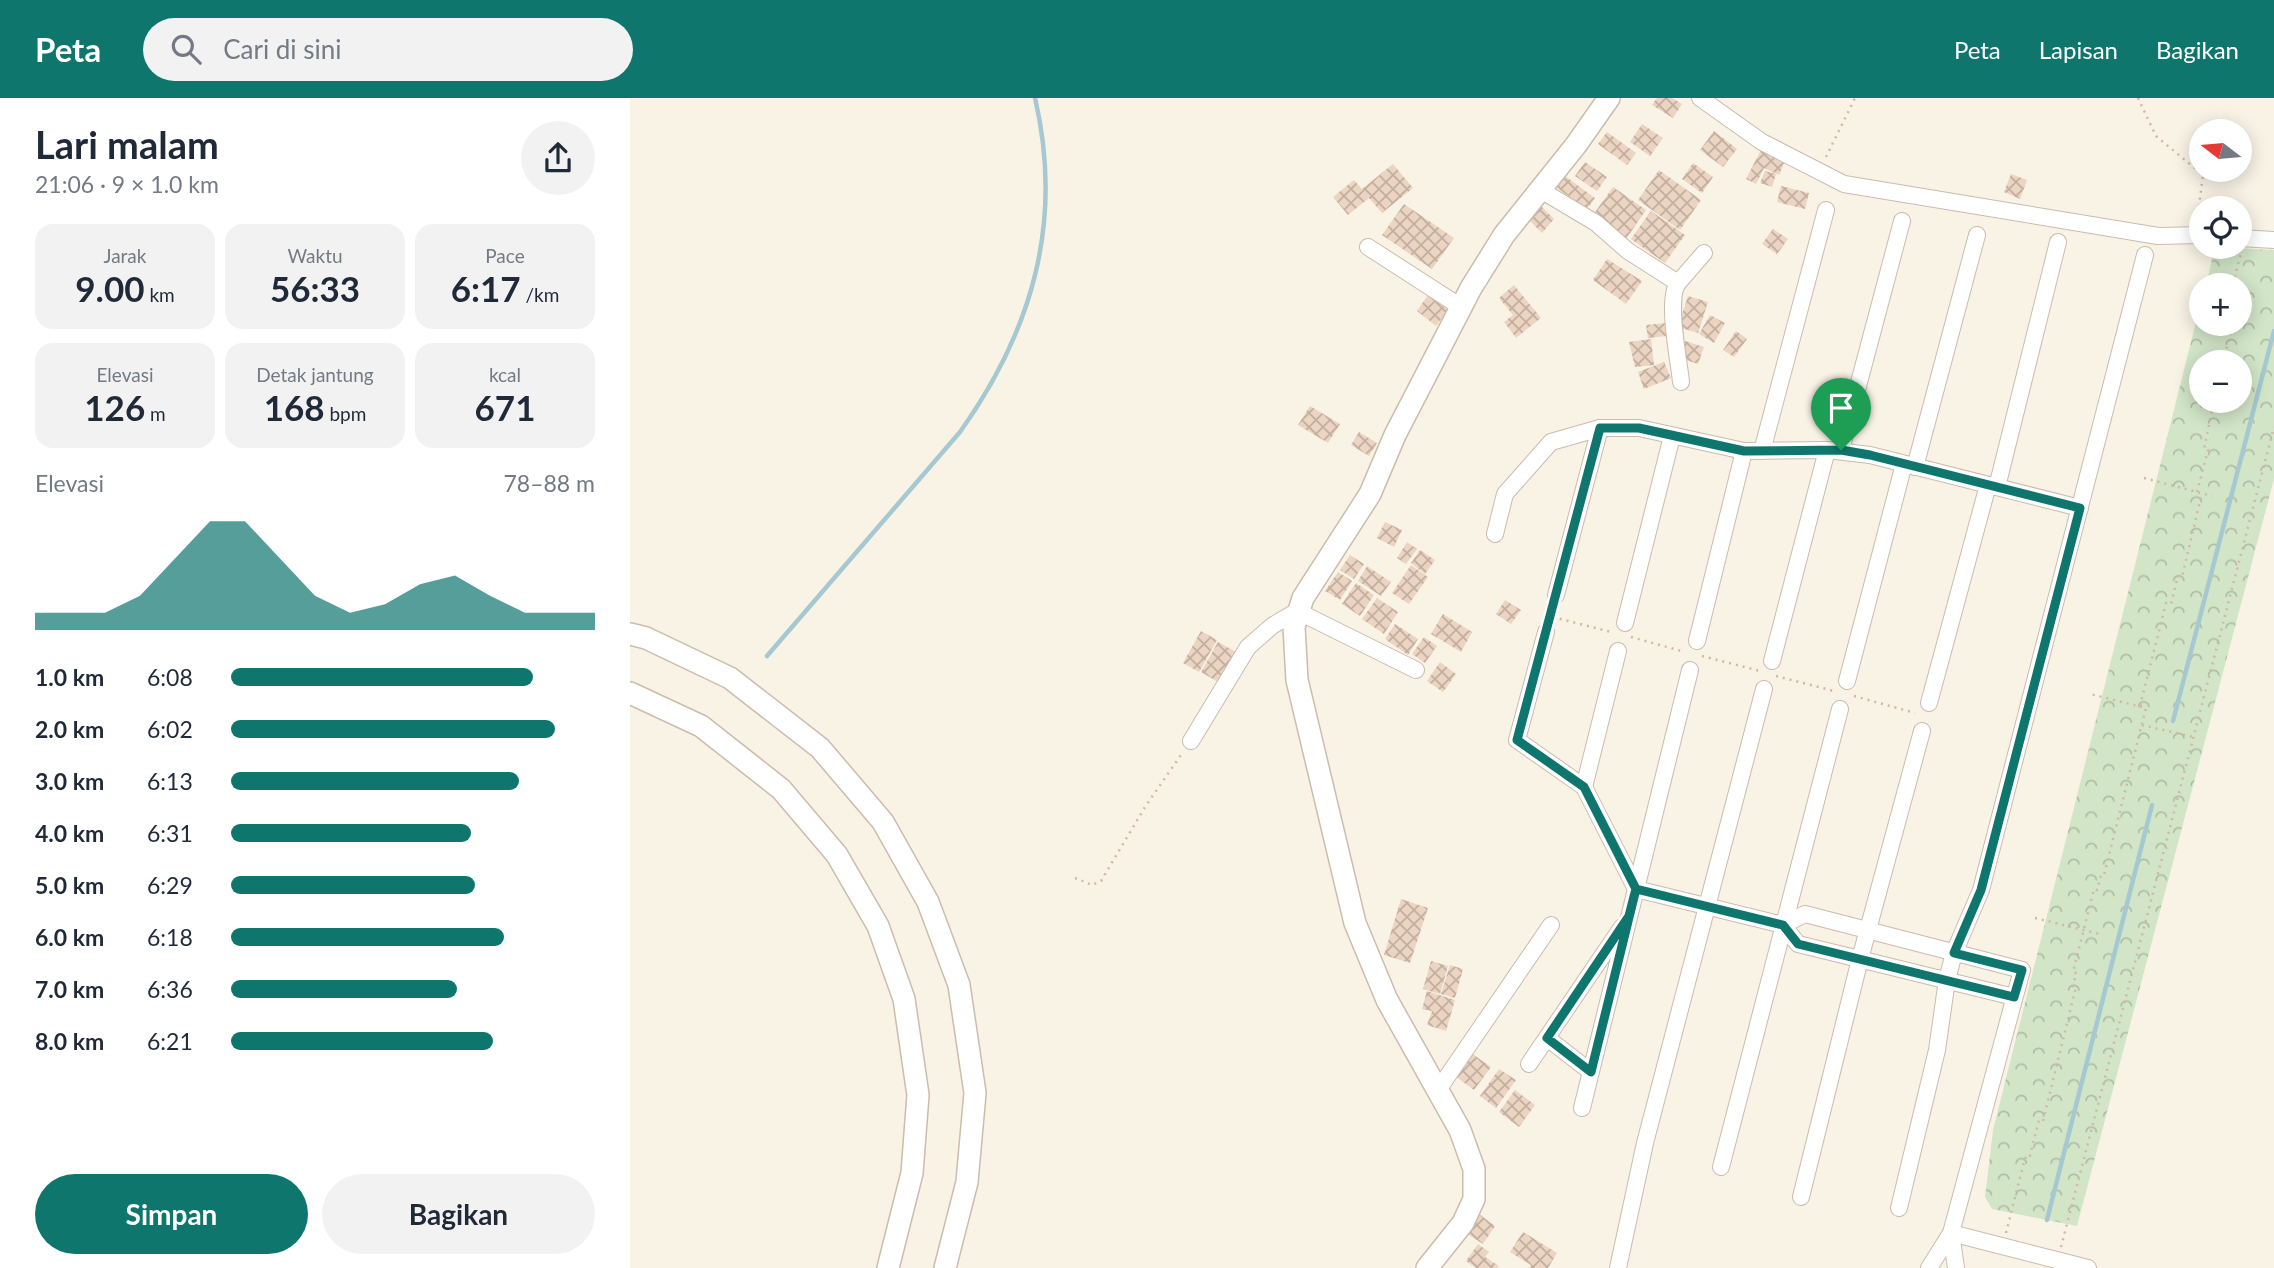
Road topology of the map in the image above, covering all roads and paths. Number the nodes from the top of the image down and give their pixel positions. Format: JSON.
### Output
{"nodes":[{"id":1,"x":1609,"y":98,"type":"edge"},
{"id":2,"x":1700,"y":98,"type":"edge"},
{"id":3,"x":1855,"y":98,"type":"edge"},
{"id":4,"x":2138,"y":98,"type":"edge"},
{"id":5,"x":1819,"y":173,"type":"junction"},
{"id":6,"x":1539,"y":189,"type":"junction"},
{"id":7,"x":2201,"y":196,"type":"edge"},
{"id":8,"x":1826,"y":211,"type":"dead end"},
{"id":9,"x":1902,"y":221,"type":"dead end"},
{"id":10,"x":1977,"y":235,"type":"dead end"},
{"id":11,"x":2189,"y":235,"type":"edge"},
{"id":12,"x":2274,"y":240,"type":"edge"},
{"id":13,"x":2058,"y":242,"type":"dead end"},
{"id":14,"x":2252,"y":242,"type":"edge"},
{"id":15,"x":1368,"y":247,"type":"dead end"},
{"id":16,"x":1704,"y":253,"type":"dead end"},
{"id":17,"x":2145,"y":256,"type":"dead end"},
{"id":18,"x":1678,"y":283,"type":"junction"},
{"id":19,"x":1461,"y":307,"type":"junction"},
{"id":20,"x":1681,"y":382,"type":"dead end"},
{"id":21,"x":2212,"y":413,"type":"edge"},
{"id":22,"x":2274,"y":427,"type":"edge"},
{"id":23,"x":1600,"y":428,"type":"junction"},
{"id":24,"x":1672,"y":436,"type":"junction"},
{"id":25,"x":1834,"y":450,"type":"junction"},
{"id":26,"x":1744,"y":451,"type":"junction"},
{"id":27,"x":1762,"y":451,"type":"junction"},
{"id":28,"x":1910,"y":465,"type":"junction"},
{"id":29,"x":2144,"y":478,"type":"dead end"},
{"id":30,"x":1993,"y":486,"type":"junction"},
{"id":31,"x":2197,"y":492,"type":"junction"},
{"id":32,"x":2202,"y":493,"type":"junction"},
{"id":33,"x":2212,"y":496,"type":"dead end"},
{"id":34,"x":2080,"y":508,"type":"junction"},
{"id":35,"x":1495,"y":534,"type":"dead end"},
{"id":36,"x":1556,"y":595,"type":"dead end"},
{"id":37,"x":1297,"y":611,"type":"junction"},
{"id":38,"x":1625,"y":623,"type":"dead end"},
{"id":39,"x":1546,"y":632,"type":"joint"},
{"id":40,"x":630,"y":634,"type":"edge"},
{"id":41,"x":1697,"y":641,"type":"dead end"},
{"id":42,"x":1618,"y":651,"type":"dead end"},
{"id":43,"x":1772,"y":661,"type":"dead end"},
{"id":44,"x":1416,"y":670,"type":"dead end"},
{"id":45,"x":1690,"y":670,"type":"dead end"},
{"id":46,"x":1847,"y":681,"type":"dead end"},
{"id":47,"x":1764,"y":690,"type":"dead end"},
{"id":48,"x":630,"y":693,"type":"edge"},
{"id":49,"x":2090,"y":694,"type":"dead end"},
{"id":50,"x":2140,"y":706,"type":"junction"},
{"id":51,"x":1840,"y":709,"type":"dead end"},
{"id":52,"x":1926,"y":717,"type":"junction"},
{"id":53,"x":2142,"y":724,"type":"junction"},
{"id":54,"x":2193,"y":737,"type":"junction"},
{"id":55,"x":1191,"y":741,"type":"joint"},
{"id":56,"x":1584,"y":787,"type":"junction"},
{"id":57,"x":1075,"y":878,"type":"dead end"},
{"id":58,"x":1636,"y":889,"type":"junction"},
{"id":59,"x":1707,"y":906,"type":"junction"},
{"id":60,"x":1629,"y":916,"type":"junction"},
{"id":61,"x":2035,"y":918,"type":"dead end"},
{"id":62,"x":1550,"y":925,"type":"dead end"},
{"id":63,"x":1783,"y":925,"type":"junction"},
{"id":64,"x":1868,"y":930,"type":"junction"},
{"id":65,"x":2083,"y":930,"type":"junction"},
{"id":66,"x":2100,"y":934,"type":"dead end"},
{"id":67,"x":1954,"y":953,"type":"junction"},
{"id":68,"x":1860,"y":959,"type":"junction"},
{"id":69,"x":1947,"y":980,"type":"junction"},
{"id":70,"x":2014,"y":997,"type":"junction"},
{"id":71,"x":1547,"y":1038,"type":"junction"},
{"id":72,"x":1529,"y":1064,"type":"dead end"},
{"id":73,"x":1591,"y":1072,"type":"junction"},
{"id":74,"x":1438,"y":1090,"type":"junction"},
{"id":75,"x":1582,"y":1108,"type":"dead end"},
{"id":76,"x":1721,"y":1167,"type":"dead end"},
{"id":77,"x":1801,"y":1196,"type":"dead end"},
{"id":78,"x":1899,"y":1208,"type":"dead end"},
{"id":79,"x":1951,"y":1233,"type":"junction"},
{"id":80,"x":2003,"y":1246,"type":"junction"},
{"id":81,"x":2057,"y":1260,"type":"junction"},
{"id":82,"x":888,"y":1268,"type":"edge"},
{"id":83,"x":945,"y":1268,"type":"edge"},
{"id":84,"x":1427,"y":1268,"type":"edge"},
{"id":85,"x":1618,"y":1268,"type":"edge"},
{"id":86,"x":1929,"y":1268,"type":"edge"},
{"id":87,"x":1956,"y":1268,"type":"edge"},
{"id":88,"x":2088,"y":1268,"type":"edge"}],
"edges":[{"from":1,"to":6,"type":"main road"},
{"from":2,"to":5,"type":"street"},
{"from":3,"to":5,"type":"path"},
{"from":4,"to":7,"type":"path"},
{"from":5,"to":11,"type":"street"},
{"from":6,"to":18,"type":"street"},
{"from":6,"to":19,"type":"main road"},
{"from":8,"to":27,"type":"street"},
{"from":9,"to":25,"type":"street"},
{"from":10,"to":28,"type":"street"},
{"from":12,"to":14,"type":"street"},
{"from":13,"to":30,"type":"street"},
{"from":15,"to":19,"type":"street"},
{"from":16,"to":18,"type":"street"},
{"from":17,"to":34,"type":"street"},
{"from":18,"to":20,"type":"street"},
{"from":19,"to":37,"type":"main road"},
{"from":21,"to":31,"type":"path"},
{"from":22,"to":54,"type":"path"},
{"from":23,"to":24,"type":"street"},
{"from":23,"to":35,"type":"street"},
{"from":23,"to":36,"type":"street"},
{"from":24,"to":26,"type":"street"},
{"from":24,"to":38,"type":"street"},
{"from":25,"to":27,"type":"street"},
{"from":25,"to":28,"type":"street"},
{"from":25,"to":43,"type":"street"},
{"from":26,"to":27,"type":"street"},
{"from":26,"to":41,"type":"street"},
{"from":28,"to":30,"type":"street"},
{"from":28,"to":46,"type":"street"},
{"from":29,"to":31,"type":"path"},
{"from":30,"to":34,"type":"street"},
{"from":30,"to":52,"type":"street"},
{"from":31,"to":32,"type":"path"},
{"from":32,"to":33,"type":"path"},
{"from":32,"to":50,"type":"path"},
{"from":34,"to":67,"type":"street"},
{"from":37,"to":44,"type":"street"},
{"from":37,"to":55,"type":"street"},
{"from":37,"to":74,"type":"main road"},
{"from":39,"to":52,"type":"path"},
{"from":39,"to":56,"type":"street"},
{"from":40,"to":83,"type":"main road"},
{"from":42,"to":56,"type":"street"},
{"from":45,"to":58,"type":"street"},
{"from":47,"to":59,"type":"street"},
{"from":48,"to":82,"type":"main road"},
{"from":49,"to":50,"type":"path"},
{"from":50,"to":53,"type":"path"},
{"from":51,"to":63,"type":"street"},
{"from":52,"to":64,"type":"street"},
{"from":53,"to":54,"type":"path"},
{"from":53,"to":65,"type":"path"},
{"from":54,"to":81,"type":"path"},
{"from":55,"to":57,"type":"path"},
{"from":56,"to":58,"type":"street"},
{"from":58,"to":59,"type":"street"},
{"from":58,"to":60,"type":"street"},
{"from":59,"to":63,"type":"street"},
{"from":59,"to":85,"type":"street"},
{"from":60,"to":71,"type":"street"},
{"from":60,"to":73,"type":"street"},
{"from":61,"to":65,"type":"path"},
{"from":62,"to":74,"type":"street"},
{"from":63,"to":64,"type":"street"},
{"from":63,"to":68,"type":"street"},
{"from":63,"to":76,"type":"street"},
{"from":64,"to":67,"type":"street"},
{"from":64,"to":68,"type":"street"},
{"from":65,"to":66,"type":"path"},
{"from":65,"to":80,"type":"path"},
{"from":67,"to":69,"type":"street"},
{"from":67,"to":70,"type":"street"},
{"from":68,"to":69,"type":"street"},
{"from":68,"to":77,"type":"street"},
{"from":69,"to":70,"type":"street"},
{"from":69,"to":78,"type":"street"},
{"from":70,"to":79,"type":"street"},
{"from":71,"to":72,"type":"street"},
{"from":71,"to":73,"type":"street"},
{"from":73,"to":75,"type":"street"},
{"from":74,"to":84,"type":"main road"},
{"from":79,"to":80,"type":"street"},
{"from":79,"to":86,"type":"street"},
{"from":79,"to":87,"type":"street"},
{"from":80,"to":81,"type":"street"},
{"from":81,"to":88,"type":"street"}]}
